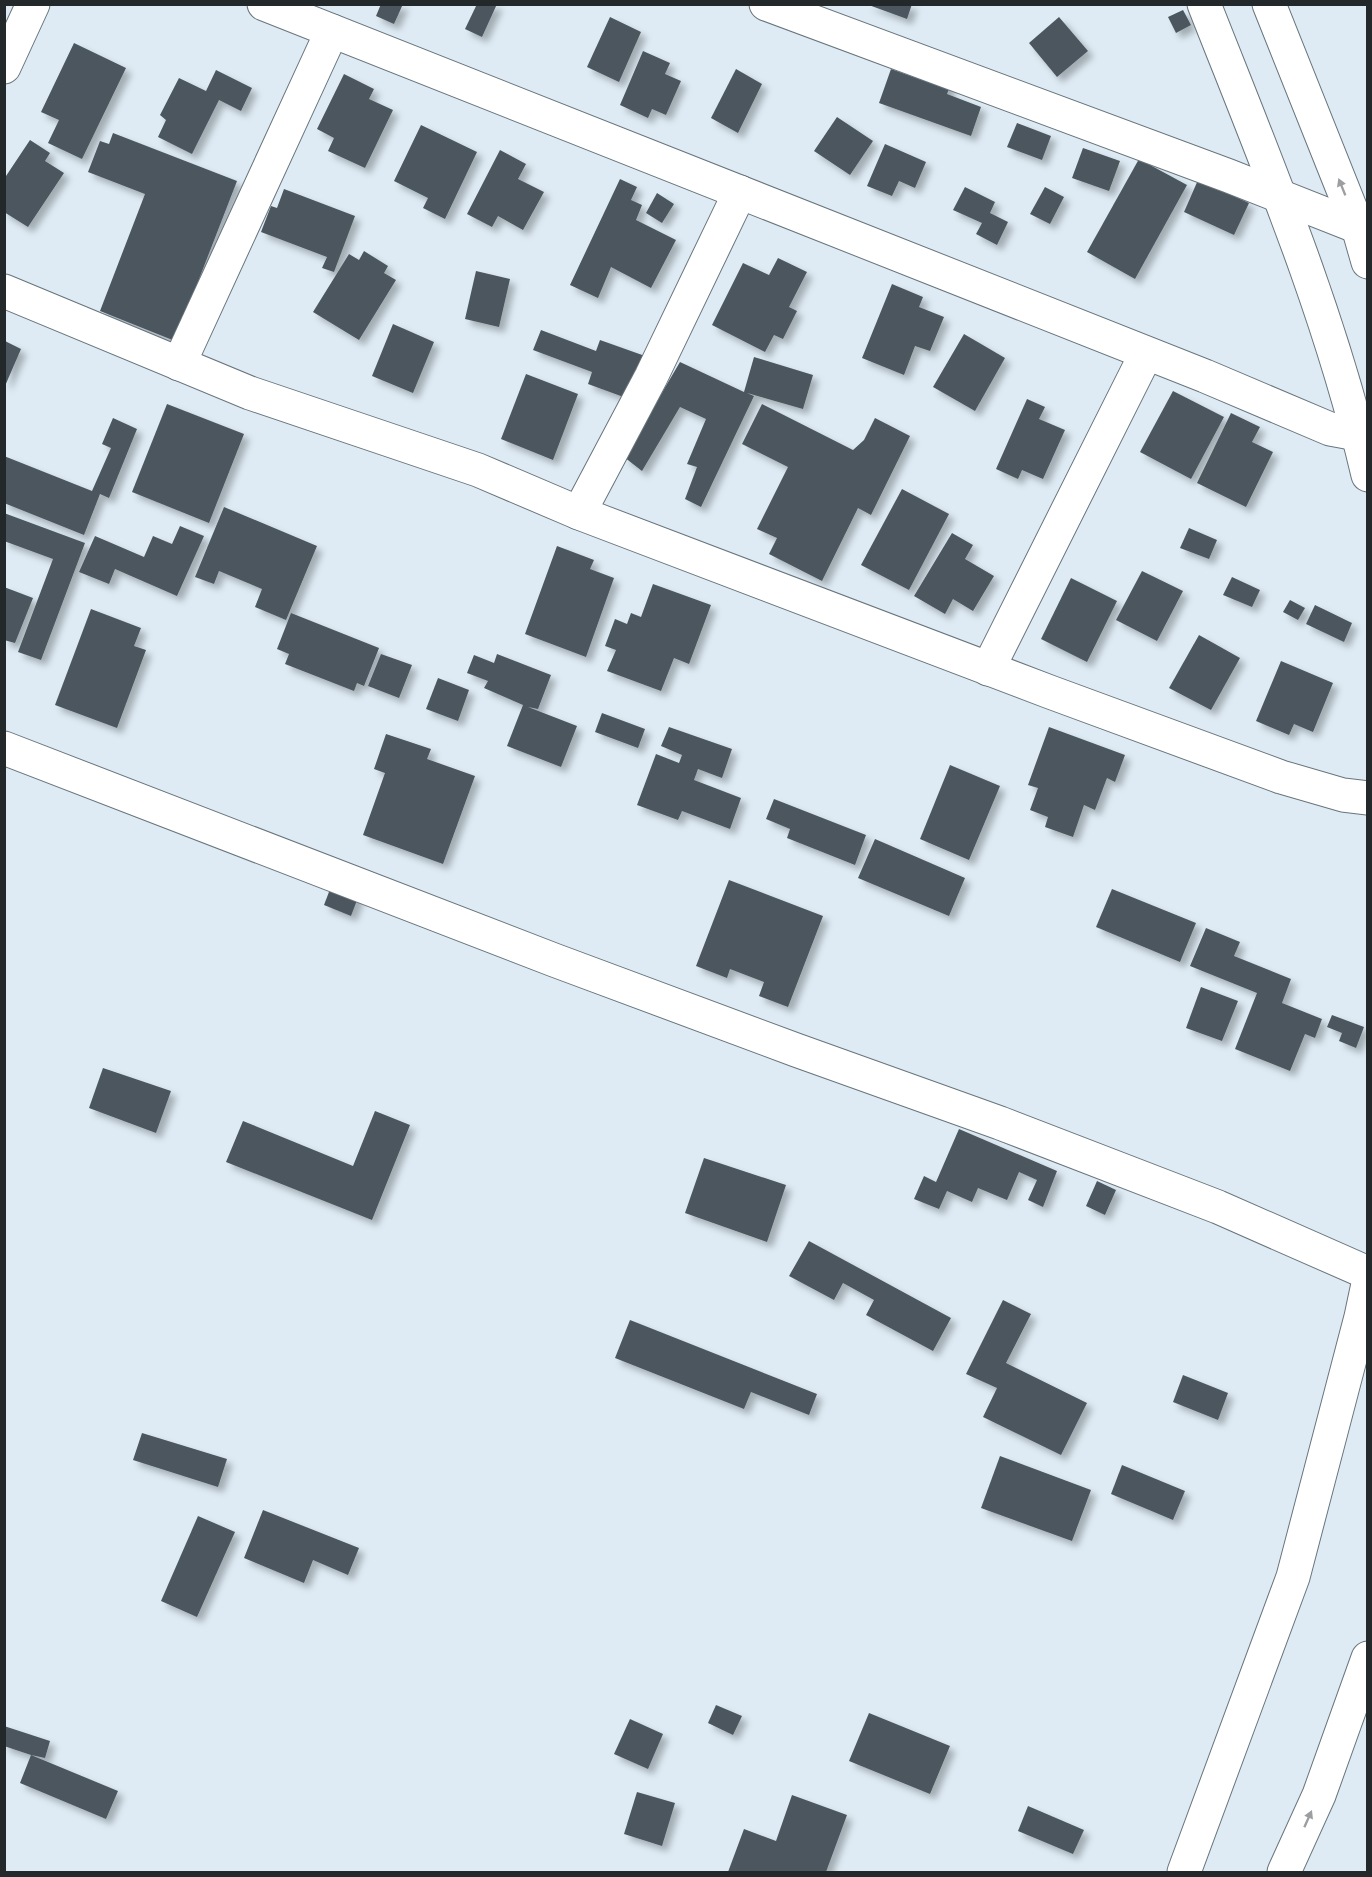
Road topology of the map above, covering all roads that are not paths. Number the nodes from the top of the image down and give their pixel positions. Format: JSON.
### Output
{"nodes":[{"id":1,"x":33,"y":4,"type":"edge"},
{"id":2,"x":264,"y":4,"type":"edge"},
{"id":3,"x":766,"y":4,"type":"edge"},
{"id":4,"x":1204,"y":4,"type":"edge"},
{"id":5,"x":1269,"y":4,"type":"edge"},
{"id":6,"x":332,"y":31,"type":"junction"},
{"id":7,"x":4,"y":68,"type":"edge"},
{"id":8,"x":740,"y":192,"type":"junction"},
{"id":9,"x":1281,"y":196,"type":"junction"},
{"id":10,"x":1358,"y":226,"type":"junction"},
{"id":11,"x":1368,"y":262,"type":"edge"},
{"id":12,"x":4,"y":291,"type":"edge"},
{"id":13,"x":1146,"y":354,"type":"junction"},
{"id":14,"x":179,"y":364,"type":"junction"},
{"id":15,"x":1363,"y":436,"type":"edge"},
{"id":16,"x":1368,"y":475,"type":"edge"},
{"id":17,"x":579,"y":513,"type":"junction"},
{"id":18,"x":988,"y":669,"type":"junction"},
{"id":19,"x":4,"y":748,"type":"edge"},
{"id":20,"x":1368,"y":798,"type":"edge"},
{"id":21,"x":1368,"y":1272,"type":"edge"},
{"id":22,"x":1368,"y":1284,"type":"edge"},
{"id":23,"x":1368,"y":1658,"type":"edge"},
{"id":24,"x":1184,"y":1872,"type":"edge"},
{"id":25,"x":1284,"y":1872,"type":"edge"}],
"edges":[{"from":1,"to":7,"type":"main road"},
{"from":2,"to":6,"type":"main road"},
{"from":3,"to":9,"type":"main road"},
{"from":4,"to":9,"type":"main road"},
{"from":10,"to":5,"type":"main road","one_way":true},
{"from":6,"to":8,"type":"main road"},
{"from":6,"to":14,"type":"main road"},
{"from":8,"to":13,"type":"main road"},
{"from":8,"to":17,"type":"main road"},
{"from":9,"to":10,"type":"main road"},
{"from":9,"to":15,"type":"main road"},
{"from":10,"to":11,"type":"main road"},
{"from":12,"to":14,"type":"main road"},
{"from":13,"to":15,"type":"main road"},
{"from":13,"to":18,"type":"main road"},
{"from":14,"to":17,"type":"main road"},
{"from":15,"to":16,"type":"main road"},
{"from":17,"to":18,"type":"main road"},
{"from":18,"to":20,"type":"main road"},
{"from":19,"to":21,"type":"main road"},
{"from":22,"to":24,"type":"main road"},
{"from":25,"to":23,"type":"main road","one_way":true}]}
